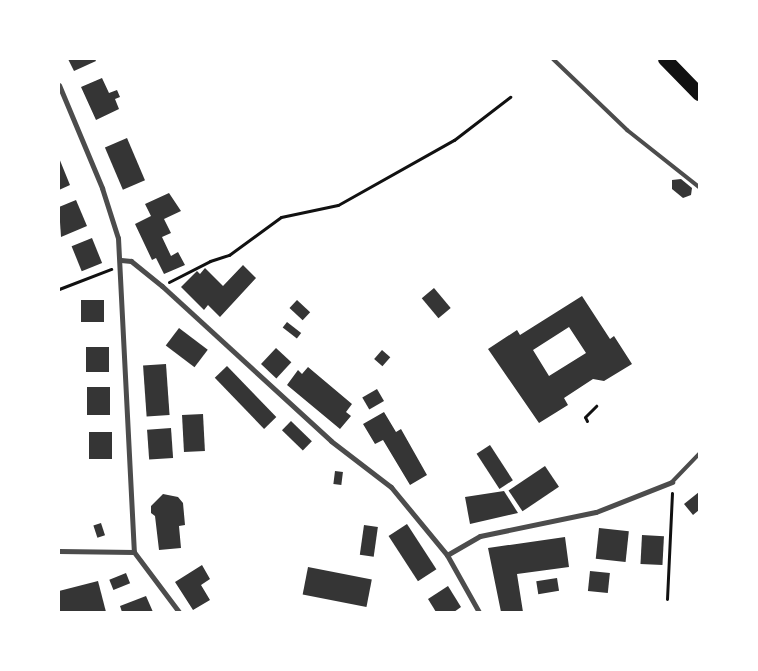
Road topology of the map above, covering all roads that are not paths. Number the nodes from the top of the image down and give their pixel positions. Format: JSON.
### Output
{"nodes":[{"id":1,"x":553,"y":59,"type":"edge"},
{"id":2,"x":665,"y":59,"type":"edge"},
{"id":3,"x":59,"y":85,"type":"edge"},
{"id":4,"x":699,"y":94,"type":"edge"},
{"id":5,"x":699,"y":187,"type":"edge"},
{"id":6,"x":121,"y":263,"type":"junction"},
{"id":7,"x":699,"y":454,"type":"edge"},
{"id":8,"x":672,"y":482,"type":"joint"},
{"id":9,"x":59,"y":550,"type":"edge"},
{"id":10,"x":134,"y":552,"type":"junction"},
{"id":11,"x":447,"y":554,"type":"junction"},
{"id":12,"x":179,"y":612,"type":"edge"},
{"id":13,"x":479,"y":612,"type":"edge"}],
"edges":[{"from":1,"to":5,"type":"lane"},
{"from":2,"to":4,"type":"highway"},
{"from":3,"to":6,"type":"street"},
{"from":6,"to":10,"type":"street"},
{"from":6,"to":11,"type":"street"},
{"from":7,"to":8,"type":"lane"},
{"from":8,"to":11,"type":"street"},
{"from":9,"to":10,"type":"street"},
{"from":10,"to":12,"type":"street"},
{"from":11,"to":13,"type":"street"}]}
